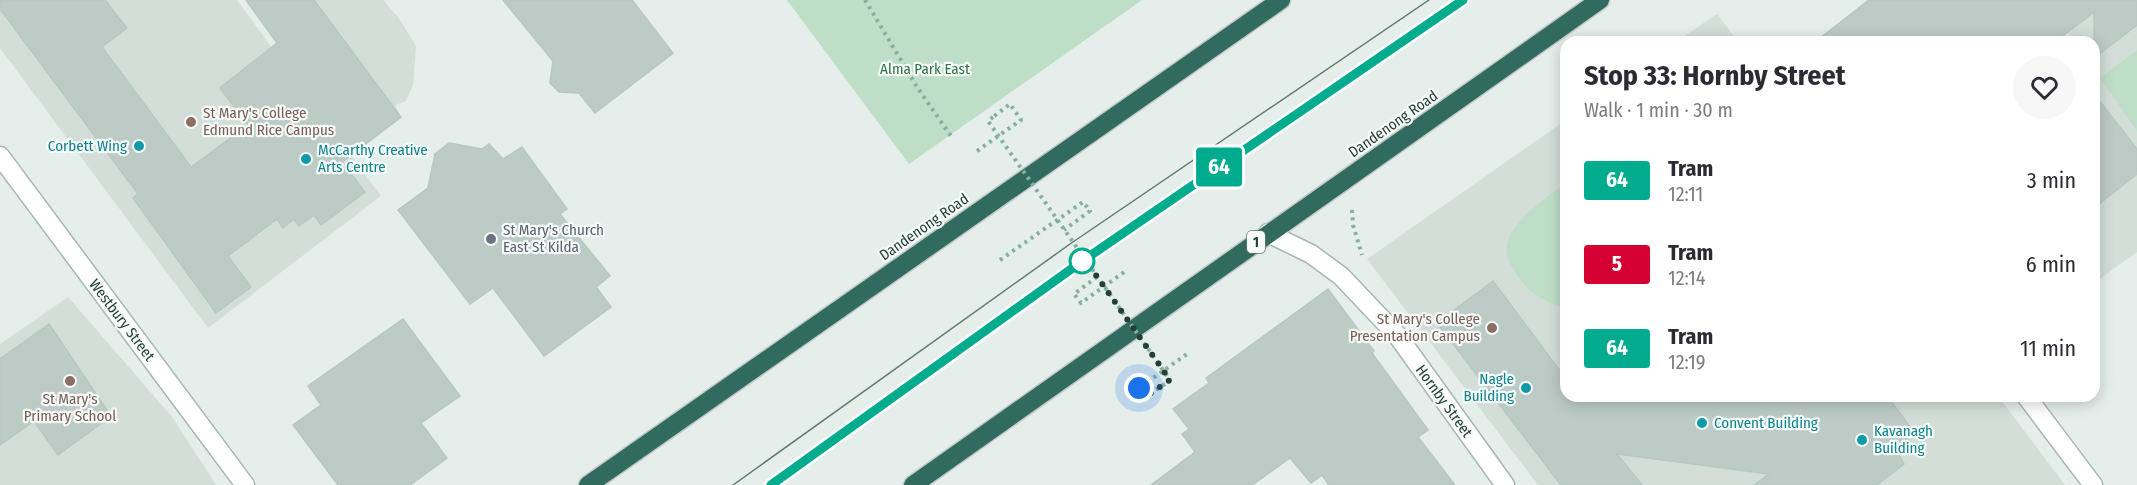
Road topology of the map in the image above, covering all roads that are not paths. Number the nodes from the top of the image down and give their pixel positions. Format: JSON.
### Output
{"nodes":[{"id":1,"x":1281,"y":0,"type":"edge"},
{"id":2,"x":1600,"y":0,"type":"edge"},
{"id":3,"x":0,"y":156,"type":"edge"},
{"id":4,"x":1268,"y":234,"type":"junction"},
{"id":5,"x":2031,"y":402,"type":"edge"},
{"id":6,"x":245,"y":485,"type":"edge"},
{"id":7,"x":588,"y":485,"type":"edge"},
{"id":8,"x":913,"y":485,"type":"edge"},
{"id":9,"x":1505,"y":485,"type":"edge"},
{"id":10,"x":2093,"y":485,"type":"edge"}],
"edges":[{"from":1,"to":7,"type":"highway","name":"Dandenong Road"},
{"from":2,"to":4,"type":"highway","name":"Dandenong Road","number":"1"},
{"from":3,"to":6,"type":"street","name":"Westbury Street"},
{"from":4,"to":8,"type":"highway","name":"Dandenong Road","number":"1"},
{"from":4,"to":9,"type":"street","name":"Hornby Street"},
{"from":5,"to":10,"type":"street"}]}
